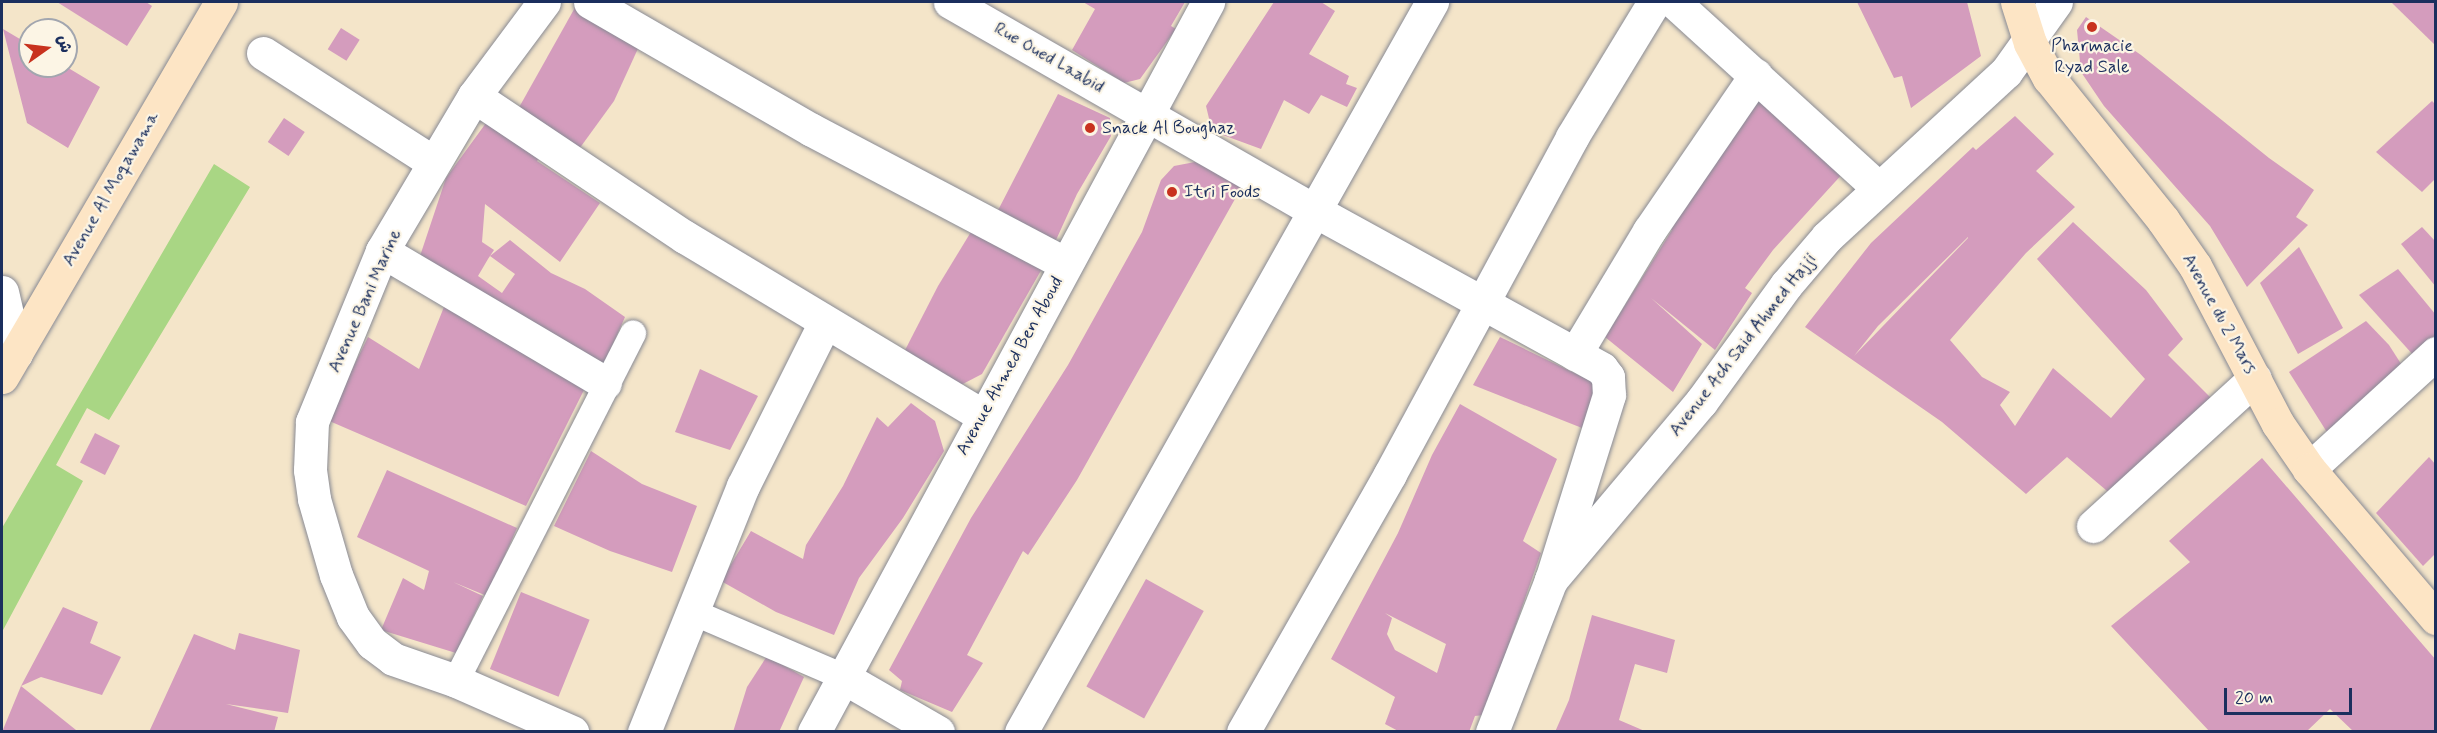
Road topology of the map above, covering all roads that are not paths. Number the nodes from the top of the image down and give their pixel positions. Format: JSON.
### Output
{"nodes":[{"id":1,"x":221,"y":2,"type":"edge"},
{"id":2,"x":544,"y":2,"type":"edge"},
{"id":3,"x":590,"y":2,"type":"edge"},
{"id":4,"x":950,"y":2,"type":"edge"},
{"id":5,"x":1208,"y":2,"type":"edge"},
{"id":6,"x":1432,"y":2,"type":"edge"},
{"id":7,"x":2017,"y":2,"type":"edge"},
{"id":8,"x":2056,"y":2,"type":"edge"},
{"id":9,"x":1677,"y":4,"type":"edge"},
{"id":10,"x":2030,"y":43,"type":"junction"},
{"id":11,"x":263,"y":53,"type":"dead end"},
{"id":12,"x":1756,"y":75,"type":"junction"},
{"id":13,"x":474,"y":96,"type":"junction"},
{"id":14,"x":1148,"y":115,"type":"junction"},
{"id":15,"x":433,"y":162,"type":"junction"},
{"id":16,"x":1877,"y":187,"type":"junction"},
{"id":17,"x":1317,"y":212,"type":"junction"},
{"id":18,"x":382,"y":251,"type":"junction"},
{"id":19,"x":1066,"y":264,"type":"junction"},
{"id":20,"x":2,"y":292,"type":"edge"},
{"id":21,"x":1481,"y":304,"type":"junction"},
{"id":22,"x":825,"y":322,"type":"junction"},
{"id":23,"x":633,"y":333,"type":"dead end"},
{"id":24,"x":2436,"y":353,"type":"edge"},
{"id":25,"x":1575,"y":354,"type":"junction"},
{"id":26,"x":9,"y":365,"type":"edge"},
{"id":27,"x":2255,"y":378,"type":"junction"},
{"id":28,"x":605,"y":383,"type":"junction"},
{"id":29,"x":983,"y":416,"type":"junction"},
{"id":30,"x":2309,"y":469,"type":"junction"},
{"id":31,"x":2092,"y":526,"type":"dead end"},
{"id":32,"x":1551,"y":580,"type":"junction"},
{"id":33,"x":2431,"y":603,"type":"edge"},
{"id":34,"x":695,"y":613,"type":"junction"},
{"id":35,"x":841,"y":676,"type":"junction"},
{"id":36,"x":456,"y":681,"type":"junction"},
{"id":37,"x":572,"y":732,"type":"edge"},
{"id":38,"x":644,"y":732,"type":"edge"},
{"id":39,"x":814,"y":732,"type":"edge"},
{"id":40,"x":938,"y":732,"type":"edge"},
{"id":41,"x":1021,"y":732,"type":"edge"},
{"id":42,"x":1243,"y":732,"type":"edge"},
{"id":43,"x":1492,"y":732,"type":"edge"}],
"edges":[{"from":1,"to":26,"type":"street","name":"Avenue Al Moqawama"},
{"from":2,"to":13,"type":"street","name":"Avenue Bani Marine"},
{"from":3,"to":19,"type":"street"},
{"from":4,"to":14,"type":"street","name":"Rue Oued Laabid"},
{"from":5,"to":14,"type":"street","name":"Avenue Ahmed Ben Aboud"},
{"from":6,"to":17,"type":"street"},
{"from":7,"to":10,"type":"street","name":"Avenue du 2 Mars"},
{"from":8,"to":10,"type":"street","name":"Avenue Ach Said Ahmed Hajji"},
{"from":9,"to":12,"type":"street"},
{"from":9,"to":21,"type":"street"},
{"from":10,"to":16,"type":"street","name":"Avenue Ach Said Ahmed Hajji"},
{"from":10,"to":27,"type":"street","name":"Avenue du 2 Mars"},
{"from":11,"to":15,"type":"street"},
{"from":12,"to":16,"type":"street"},
{"from":12,"to":25,"type":"street"},
{"from":13,"to":15,"type":"street","name":"Avenue Bani Marine"},
{"from":13,"to":22,"type":"street"},
{"from":14,"to":17,"type":"street","name":"Rue Oued Laabid"},
{"from":14,"to":19,"type":"street","name":"Avenue Ahmed Ben Aboud"},
{"from":15,"to":18,"type":"street","name":"Avenue Bani Marine"},
{"from":16,"to":32,"type":"street","name":"Avenue Ach Said Ahmed Hajji"},
{"from":17,"to":21,"type":"street","name":"Rue Oued Laabid"},
{"from":17,"to":41,"type":"street"},
{"from":18,"to":28,"type":"street"},
{"from":18,"to":36,"type":"street","name":"Avenue Bani Marine"},
{"from":19,"to":29,"type":"street","name":"Avenue Ahmed Ben Aboud"},
{"from":20,"to":26,"type":"street"},
{"from":21,"to":25,"type":"street","name":"Rue Oued Laabid"},
{"from":21,"to":42,"type":"street"},
{"from":22,"to":29,"type":"street"},
{"from":22,"to":34,"type":"street"},
{"from":23,"to":28,"type":"lane"},
{"from":24,"to":30,"type":"street"},
{"from":25,"to":32,"type":"street","name":"Rue Oued Laabid"},
{"from":27,"to":30,"type":"street","name":"Avenue du 2 Mars"},
{"from":27,"to":31,"type":"street"},
{"from":28,"to":36,"type":"lane"},
{"from":29,"to":35,"type":"street","name":"Avenue Ahmed Ben Aboud"},
{"from":30,"to":33,"type":"street","name":"Avenue du 2 Mars"},
{"from":32,"to":43,"type":"street","name":"Avenue Ach Said Ahmed Hajji"},
{"from":34,"to":35,"type":"lane"},
{"from":34,"to":38,"type":"street"},
{"from":35,"to":39,"type":"street","name":"Avenue Ahmed Ben Aboud"},
{"from":35,"to":40,"type":"street"},
{"from":36,"to":37,"type":"street","name":"Avenue Bani Marine"}]}
